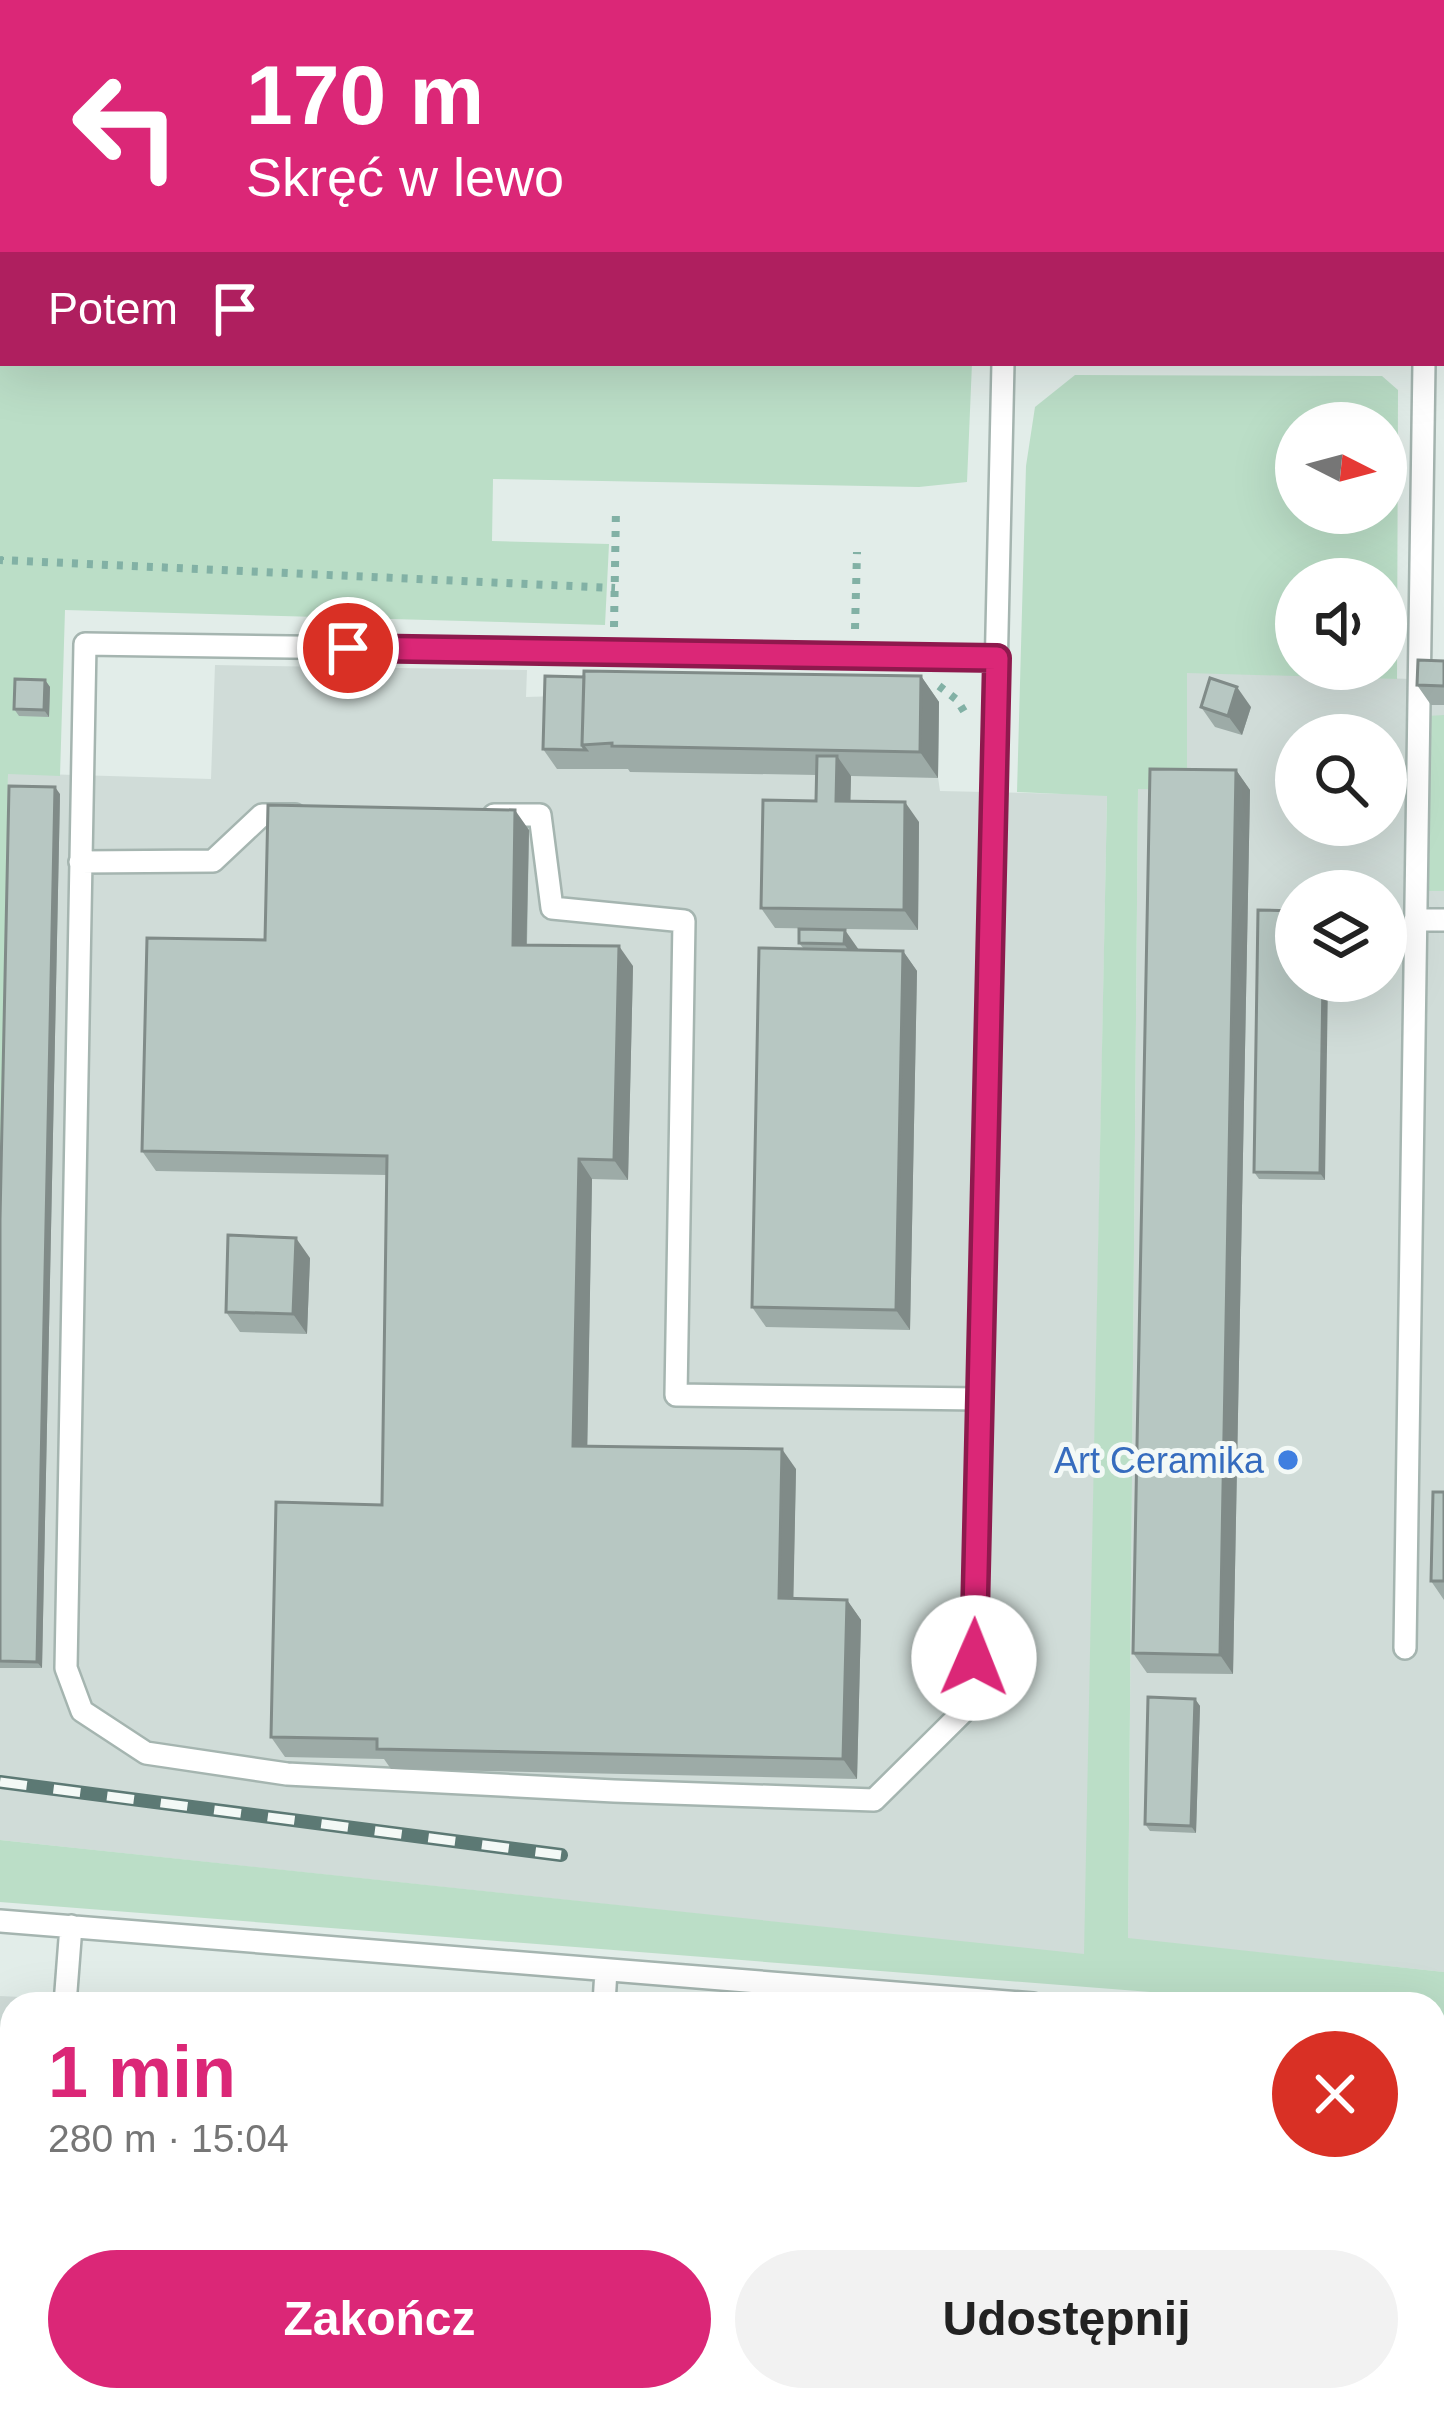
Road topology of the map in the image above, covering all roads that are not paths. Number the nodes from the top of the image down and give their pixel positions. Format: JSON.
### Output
{"nodes":[{"id":1,"x":1003,"y":366,"type":"edge"},
{"id":2,"x":1424,"y":366,"type":"edge"},
{"id":3,"x":997,"y":658,"type":"junction"},
{"id":4,"x":308,"y":815,"type":"edge"},
{"id":5,"x":470,"y":815,"type":"edge"},
{"id":6,"x":80,"y":862,"type":"junction"},
{"id":7,"x":1415,"y":920,"type":"junction"},
{"id":8,"x":1444,"y":920,"type":"edge"},
{"id":9,"x":980,"y":1399,"type":"junction"},
{"id":10,"x":1405,"y":1648,"type":"dead end"},
{"id":11,"x":0,"y":1921,"type":"edge"},
{"id":12,"x":70,"y":1926,"type":"junction"},
{"id":13,"x":606,"y":1970,"type":"junction"},
{"id":14,"x":66,"y":1992,"type":"edge"},
{"id":15,"x":605,"y":1992,"type":"edge"},
{"id":16,"x":882,"y":1992,"type":"edge"}],
"edges":[{"from":1,"to":3,"type":"lane"},
{"from":2,"to":7,"type":"lane"},
{"from":3,"to":6,"type":"lane"},
{"from":3,"to":9,"type":"lane"},
{"from":4,"to":6,"type":"lane"},
{"from":5,"to":9,"type":"lane"},
{"from":6,"to":9,"type":"lane"},
{"from":7,"to":8,"type":"lane"},
{"from":7,"to":10,"type":"lane"},
{"from":11,"to":12,"type":"lane"},
{"from":12,"to":13,"type":"lane"},
{"from":12,"to":14,"type":"lane"},
{"from":13,"to":15,"type":"lane"},
{"from":13,"to":16,"type":"lane"}]}
